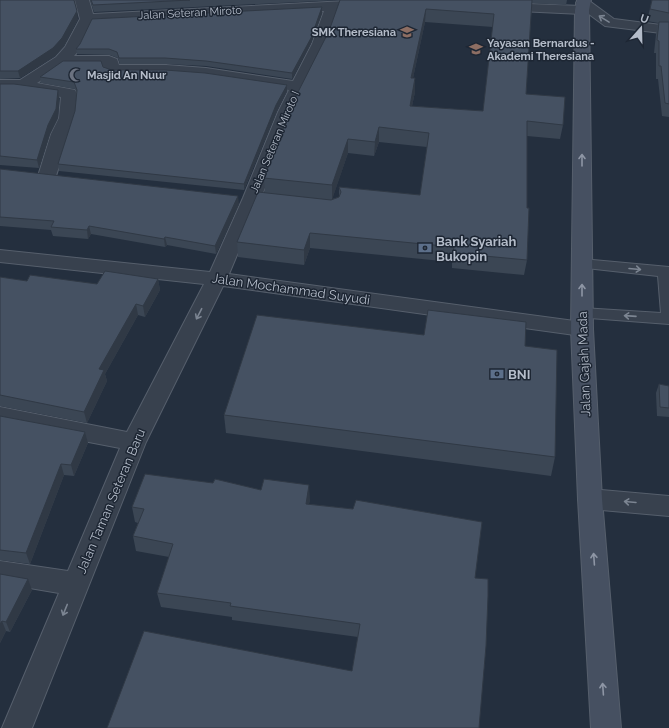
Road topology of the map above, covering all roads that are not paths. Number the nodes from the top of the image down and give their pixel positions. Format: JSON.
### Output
{"nodes":[{"id":1,"x":82,"y":0,"type":"edge"},
{"id":2,"x":364,"y":4,"type":"edge"},
{"id":3,"x":583,"y":4,"type":"edge"},
{"id":4,"x":333,"y":6,"type":"junction"},
{"id":5,"x":488,"y":6,"type":"edge"},
{"id":6,"x":87,"y":18,"type":"junction"},
{"id":7,"x":669,"y":30,"type":"edge"},
{"id":8,"x":61,"y":60,"type":"junction"},
{"id":9,"x":0,"y":85,"type":"edge"},
{"id":10,"x":24,"y":85,"type":"junction"},
{"id":11,"x":298,"y":87,"type":"junction"},
{"id":12,"x":77,"y":89,"type":"edge"},
{"id":13,"x":47,"y":176,"type":"edge"},
{"id":14,"x":0,"y":256,"type":"edge"},
{"id":15,"x":582,"y":264,"type":"junction"},
{"id":16,"x":667,"y":272,"type":"edge"},
{"id":17,"x":217,"y":279,"type":"junction"},
{"id":18,"x":669,"y":318,"type":"edge"},
{"id":19,"x":582,"y":321,"type":"junction"},
{"id":20,"x":0,"y":416,"type":"edge"},
{"id":21,"x":134,"y":442,"type":"junction"},
{"id":22,"x":590,"y":499,"type":"junction"},
{"id":23,"x":669,"y":506,"type":"edge"},
{"id":24,"x":0,"y":572,"type":"edge"},
{"id":25,"x":76,"y":584,"type":"junction"},
{"id":26,"x":17,"y":728,"type":"edge"},
{"id":27,"x":606,"y":728,"type":"edge"}],
"edges":[{"from":1,"to":6,"type":"street"},
{"from":2,"to":4,"type":"street","name":"Jalan Seteran Miroto"},
{"from":3,"to":5,"type":"street"},
{"from":7,"to":3,"type":"street","one_way":true},
{"from":15,"to":3,"type":"main road","name":"Jalan Gajah Mada","one_way":true},
{"from":4,"to":6,"type":"street","name":"Jalan Seteran Miroto"},
{"from":4,"to":11,"type":"street","name":"Jalan Seteran Miroto I"},
{"from":6,"to":8,"type":"street"},
{"from":8,"to":10,"type":"street"},
{"from":8,"to":11,"type":"street"},
{"from":9,"to":10,"type":"street"},
{"from":10,"to":12,"type":"street"},
{"from":10,"to":13,"type":"street"},
{"from":11,"to":17,"type":"street","name":"Jalan Seteran Miroto I"},
{"from":14,"to":17,"type":"street","name":"Jalan Mochammad Suyudi"},
{"from":15,"to":16,"type":"lane","one_way":true},
{"from":19,"to":15,"type":"main road","name":"Jalan Gajah Mada","one_way":true},
{"from":16,"to":18,"type":"lane"},
{"from":17,"to":19,"type":"street","name":"Jalan Mochammad Suyudi"},
{"from":17,"to":21,"type":"street","name":"Jalan Taman Seteran Baru","one_way":true},
{"from":18,"to":19,"type":"lane","one_way":true},
{"from":19,"to":22,"type":"main road","name":"Jalan Gajah Mada"},
{"from":20,"to":21,"type":"street"},
{"from":21,"to":25,"type":"street","name":"Jalan Taman Seteran Baru"},
{"from":23,"to":22,"type":"street","one_way":true},
{"from":27,"to":22,"type":"main road","name":"Jalan Gajah Mada","one_way":true},
{"from":24,"to":25,"type":"street"},
{"from":25,"to":26,"type":"street","name":"Jalan Taman Seteran Baru","one_way":true}]}
